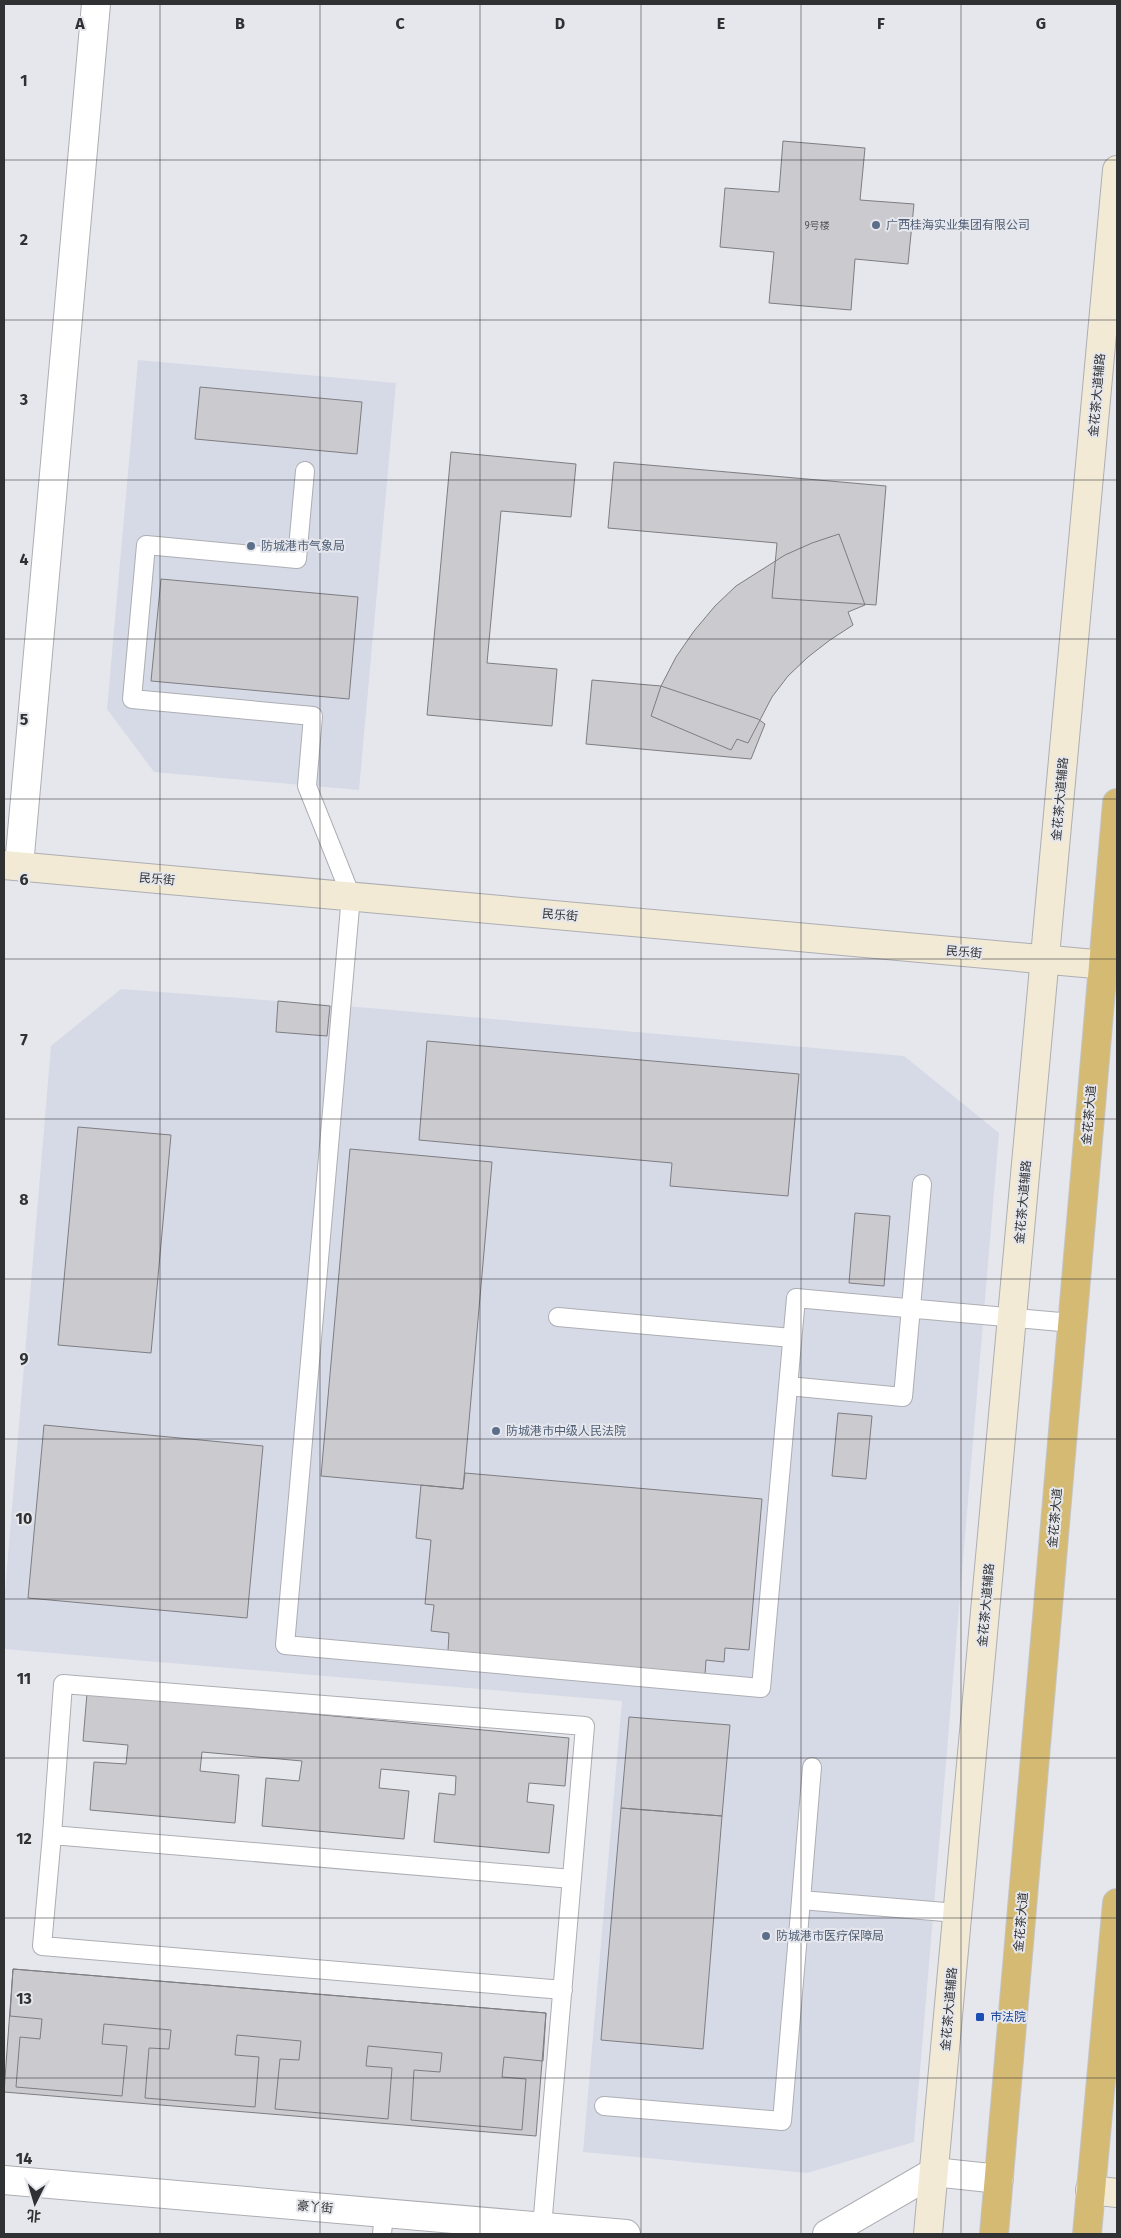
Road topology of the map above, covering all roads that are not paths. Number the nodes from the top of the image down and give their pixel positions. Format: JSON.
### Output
{"nodes":[{"id":1,"x":96,"y":4,"type":"edge"},
{"id":2,"x":1117,"y":170,"type":"edge"},
{"id":3,"x":306,"y":471,"type":"dead end"},
{"id":4,"x":1117,"y":803,"type":"edge"},
{"id":5,"x":12,"y":866,"type":"edge"},
{"id":6,"x":351,"y":896,"type":"junction"},
{"id":7,"x":1045,"y":959,"type":"junction"},
{"id":8,"x":1110,"y":965,"type":"edge"},
{"id":9,"x":922,"y":1184,"type":"dead end"},
{"id":10,"x":911,"y":1308,"type":"junction"},
{"id":11,"x":558,"y":1317,"type":"dead end"},
{"id":12,"x":1012,"y":1318,"type":"junction"},
{"id":13,"x":1072,"y":1323,"type":"junction"},
{"id":14,"x":792,"y":1338,"type":"junction"},
{"id":15,"x":788,"y":1386,"type":"junction"},
{"id":16,"x":812,"y":1766,"type":"dead end"},
{"id":17,"x":52,"y":1835,"type":"junction"},
{"id":18,"x":572,"y":1879,"type":"junction"},
{"id":19,"x":801,"y":1900,"type":"junction"},
{"id":20,"x":1117,"y":1903,"type":"edge"},
{"id":21,"x":957,"y":1913,"type":"junction"},
{"id":22,"x":563,"y":1990,"type":"junction"},
{"id":23,"x":604,"y":2106,"type":"dead end"},
{"id":24,"x":934,"y":2172,"type":"junction"},
{"id":25,"x":999,"y":2179,"type":"junction"},
{"id":26,"x":4,"y":2180,"type":"edge"},
{"id":27,"x":1090,"y":2190,"type":"junction"},
{"id":28,"x":1117,"y":2193,"type":"edge"},
{"id":29,"x":383,"y":2224,"type":"edge"},
{"id":30,"x":542,"y":2227,"type":"junction"},
{"id":31,"x":626,"y":2234,"type":"edge"},
{"id":32,"x":827,"y":2234,"type":"edge"},
{"id":33,"x":928,"y":2234,"type":"edge"},
{"id":34,"x":994,"y":2234,"type":"edge"},
{"id":35,"x":1087,"y":2234,"type":"edge"}],
"edges":[{"from":1,"to":5,"type":"street"},
{"from":2,"to":7,"type":"street","name":"金花茶大道辅路"},
{"from":3,"to":6,"type":"lane"},
{"from":4,"to":8,"type":"highway","name":"金花茶大道"},
{"from":5,"to":6,"type":"street","name":"民乐街"},
{"from":6,"to":7,"type":"street","name":"民乐街"},
{"from":6,"to":15,"type":"lane"},
{"from":7,"to":8,"type":"street","name":"民乐街"},
{"from":7,"to":12,"type":"street","name":"金花茶大道辅路"},
{"from":8,"to":13,"type":"highway","name":"金花茶大道"},
{"from":9,"to":10,"type":"lane"},
{"from":10,"to":12,"type":"lane"},
{"from":10,"to":14,"type":"lane"},
{"from":10,"to":15,"type":"lane"},
{"from":11,"to":14,"type":"lane"},
{"from":12,"to":13,"type":"lane"},
{"from":12,"to":21,"type":"street","name":"金花茶大道辅路"},
{"from":13,"to":25,"type":"highway","name":"金花茶大道"},
{"from":14,"to":15,"type":"lane"},
{"from":16,"to":19,"type":"lane"},
{"from":17,"to":18,"type":"lane"},
{"from":17,"to":18,"type":"lane"},
{"from":17,"to":22,"type":"lane"},
{"from":18,"to":22,"type":"lane"},
{"from":19,"to":21,"type":"lane"},
{"from":19,"to":23,"type":"lane"},
{"from":20,"to":27,"type":"highway"},
{"from":21,"to":24,"type":"street","name":"金花茶大道辅路"},
{"from":22,"to":30,"type":"lane"},
{"from":24,"to":25,"type":"street"},
{"from":24,"to":32,"type":"street"},
{"from":24,"to":33,"type":"street","name":"金花茶大道辅路"},
{"from":25,"to":34,"type":"highway","name":"金花茶大道"},
{"from":26,"to":29,"type":"street","name":"豪丫街"},
{"from":27,"to":28,"type":"street"},
{"from":27,"to":35,"type":"highway"},
{"from":29,"to":30,"type":"street","name":"豪丫街"},
{"from":30,"to":31,"type":"street","name":"豪丫街"}]}
